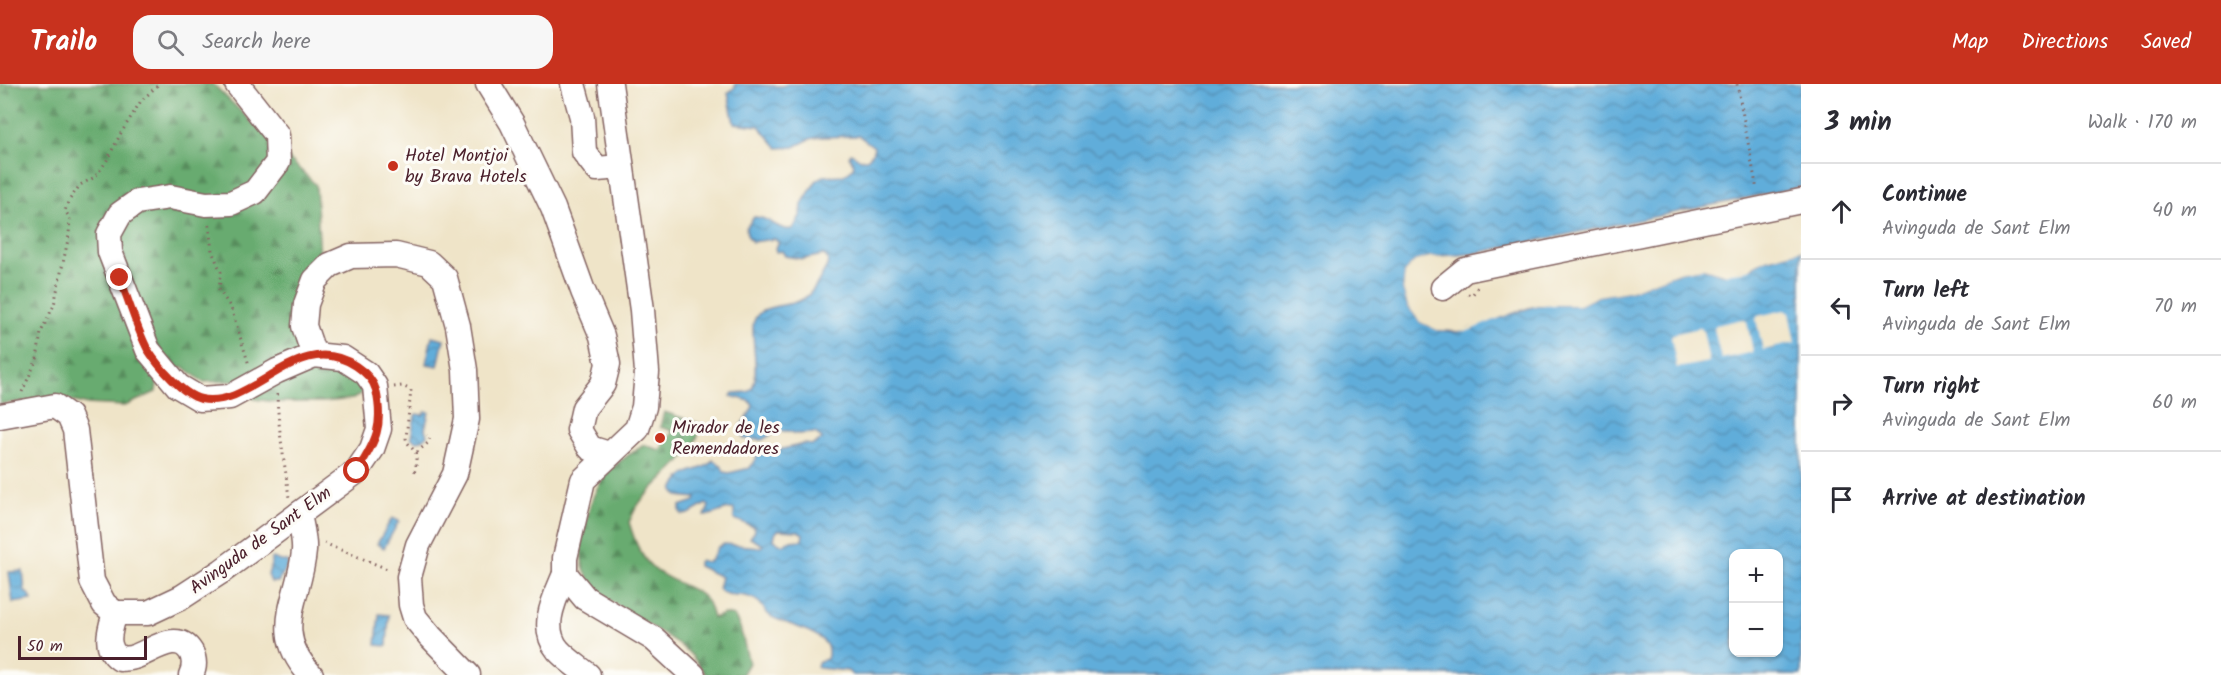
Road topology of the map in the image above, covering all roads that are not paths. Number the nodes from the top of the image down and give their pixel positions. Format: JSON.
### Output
{"nodes":[{"id":1,"x":237,"y":84,"type":"edge"},
{"id":2,"x":488,"y":84,"type":"edge"},
{"id":3,"x":573,"y":84,"type":"edge"},
{"id":4,"x":610,"y":84,"type":"edge"},
{"id":5,"x":620,"y":167,"type":"junction"},
{"id":6,"x":1801,"y":201,"type":"edge"},
{"id":7,"x":1443,"y":288,"type":"dead end"},
{"id":8,"x":314,"y":355,"type":"junction"},
{"id":9,"x":6,"y":415,"type":"edge"},
{"id":10,"x":609,"y":454,"type":"junction"},
{"id":11,"x":301,"y":524,"type":"junction"},
{"id":12,"x":565,"y":574,"type":"junction"},
{"id":13,"x":115,"y":613,"type":"junction"},
{"id":14,"x":191,"y":675,"type":"edge"},
{"id":15,"x":311,"y":675,"type":"edge"},
{"id":16,"x":468,"y":675,"type":"edge"},
{"id":17,"x":588,"y":675,"type":"edge"},
{"id":18,"x":693,"y":675,"type":"edge"}],
"edges":[{"from":1,"to":8,"type":"street"},
{"from":2,"to":10,"type":"street"},
{"from":3,"to":5,"type":"street"},
{"from":4,"to":5,"type":"street"},
{"from":5,"to":10,"type":"street"},
{"from":6,"to":7,"type":"street"},
{"from":8,"to":11,"type":"street","name":"Avinguda de Sant Elm"},
{"from":8,"to":16,"type":"street"},
{"from":9,"to":13,"type":"street"},
{"from":10,"to":12,"type":"street"},
{"from":11,"to":13,"type":"street","name":"Avinguda de Sant Elm"},
{"from":11,"to":15,"type":"street"},
{"from":12,"to":17,"type":"street"},
{"from":12,"to":18,"type":"street"},
{"from":13,"to":14,"type":"street"}]}
